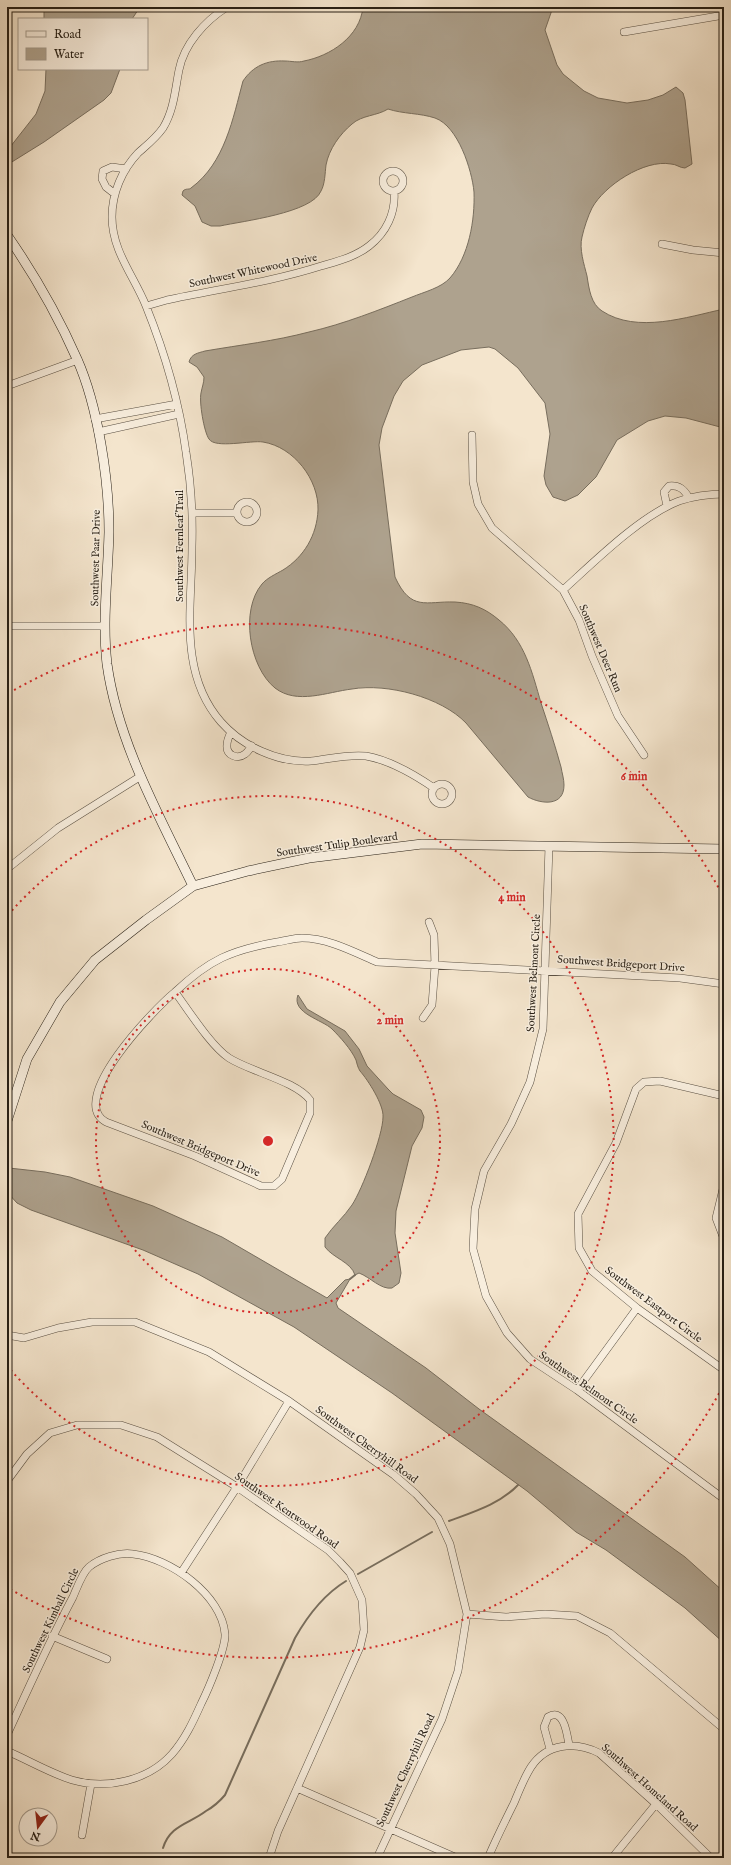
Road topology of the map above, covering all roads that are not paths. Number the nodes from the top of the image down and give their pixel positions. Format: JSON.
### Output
{"nodes":[{"id":1,"x":227,"y":7,"type":"edge"},
{"id":2,"x":724,"y":15,"type":"edge"},
{"id":3,"x":624,"y":32,"type":"dead end"},
{"id":4,"x":126,"y":169,"type":"junction"},
{"id":5,"x":394,"y":191,"type":"dead end"},
{"id":6,"x":115,"y":194,"type":"junction"},
{"id":7,"x":7,"y":236,"type":"edge"},
{"id":8,"x":662,"y":244,"type":"dead end"},
{"id":9,"x":724,"y":253,"type":"edge"},
{"id":10,"x":146,"y":306,"type":"junction"},
{"id":11,"x":78,"y":360,"type":"junction"},
{"id":12,"x":7,"y":386,"type":"edge"},
{"id":13,"x":177,"y":404,"type":"junction"},
{"id":14,"x":179,"y":414,"type":"junction"},
{"id":15,"x":95,"y":419,"type":"junction"},
{"id":16,"x":98,"y":432,"type":"junction"},
{"id":17,"x":472,"y":435,"type":"dead end"},
{"id":18,"x":724,"y":494,"type":"edge"},
{"id":19,"x":689,"y":498,"type":"junction"},
{"id":20,"x":667,"y":506,"type":"junction"},
{"id":21,"x":192,"y":513,"type":"junction"},
{"id":22,"x":236,"y":513,"type":"dead end"},
{"id":23,"x":563,"y":590,"type":"junction"},
{"id":24,"x":7,"y":626,"type":"edge"},
{"id":25,"x":105,"y":626,"type":"junction"},
{"id":26,"x":231,"y":732,"type":"junction"},
{"id":27,"x":252,"y":746,"type":"junction"},
{"id":28,"x":644,"y":755,"type":"dead end"},
{"id":29,"x":141,"y":776,"type":"junction"},
{"id":30,"x":434,"y":788,"type":"dead end"},
{"id":31,"x":549,"y":846,"type":"junction"},
{"id":32,"x":724,"y":849,"type":"edge"},
{"id":33,"x":7,"y":869,"type":"edge"},
{"id":34,"x":193,"y":886,"type":"junction"},
{"id":35,"x":429,"y":922,"type":"dead end"},
{"id":36,"x":435,"y":966,"type":"junction"},
{"id":37,"x":544,"y":969,"type":"junction"},
{"id":38,"x":724,"y":984,"type":"edge"},
{"id":39,"x":175,"y":992,"type":"junction"},
{"id":40,"x":423,"y":1018,"type":"dead end"},
{"id":41,"x":724,"y":1096,"type":"edge"},
{"id":42,"x":7,"y":1121,"type":"edge"},
{"id":43,"x":724,"y":1184,"type":"edge"},
{"id":44,"x":724,"y":1239,"type":"edge"},
{"id":45,"x":637,"y":1308,"type":"junction"},
{"id":46,"x":7,"y":1335,"type":"edge"},
{"id":47,"x":724,"y":1370,"type":"edge"},
{"id":48,"x":577,"y":1390,"type":"junction"},
{"id":49,"x":289,"y":1401,"type":"junction"},
{"id":50,"x":7,"y":1481,"type":"edge"},
{"id":51,"x":237,"y":1487,"type":"junction"},
{"id":52,"x":724,"y":1499,"type":"edge"},
{"id":53,"x":181,"y":1573,"type":"junction"},
{"id":54,"x":467,"y":1614,"type":"junction"},
{"id":55,"x":52,"y":1636,"type":"junction"},
{"id":56,"x":107,"y":1658,"type":"dead end"},
{"id":57,"x":724,"y":1729,"type":"edge"},
{"id":58,"x":7,"y":1735,"type":"edge"},
{"id":59,"x":569,"y":1745,"type":"junction"},
{"id":60,"x":7,"y":1750,"type":"edge"},
{"id":61,"x":550,"y":1750,"type":"junction"},
{"id":62,"x":91,"y":1784,"type":"junction"},
{"id":63,"x":297,"y":1788,"type":"junction"},
{"id":64,"x":656,"y":1804,"type":"junction"},
{"id":65,"x":389,"y":1830,"type":"junction"},
{"id":66,"x":82,"y":1835,"type":"dead end"},
{"id":67,"x":269,"y":1858,"type":"edge"},
{"id":68,"x":377,"y":1858,"type":"edge"},
{"id":69,"x":457,"y":1858,"type":"edge"},
{"id":70,"x":488,"y":1858,"type":"edge"},
{"id":71,"x":612,"y":1858,"type":"edge"},
{"id":72,"x":711,"y":1858,"type":"edge"}],
"edges":[{"from":1,"to":4,"type":"street","name":"Southwest Fernleaf Trail"},
{"from":2,"to":3,"type":"street"},
{"from":4,"to":6,"type":"street","name":"Southwest Fernleaf Trail"},
{"from":4,"to":6,"type":"street"},
{"from":5,"to":10,"type":"street","name":"Southwest Whitewood Drive"},
{"from":6,"to":10,"type":"street","name":"Southwest Fernleaf Trail"},
{"from":7,"to":11,"type":"street","name":"Southwest Paar Drive"},
{"from":8,"to":9,"type":"street"},
{"from":10,"to":13,"type":"street","name":"Southwest Fernleaf Trail"},
{"from":11,"to":12,"type":"street"},
{"from":11,"to":15,"type":"street","name":"Southwest Paar Drive"},
{"from":13,"to":14,"type":"street","name":"Southwest Fernleaf Trail"},
{"from":13,"to":15,"type":"street"},
{"from":14,"to":16,"type":"street"},
{"from":14,"to":21,"type":"street","name":"Southwest Fernleaf Trail"},
{"from":15,"to":16,"type":"street","name":"Southwest Paar Drive"},
{"from":16,"to":25,"type":"street","name":"Southwest Paar Drive"},
{"from":17,"to":23,"type":"street","name":"Southwest Deer Run"},
{"from":18,"to":19,"type":"street"},
{"from":19,"to":20,"type":"street"},
{"from":19,"to":20,"type":"street"},
{"from":20,"to":23,"type":"street"},
{"from":21,"to":22,"type":"street"},
{"from":21,"to":26,"type":"street","name":"Southwest Fernleaf Trail"},
{"from":23,"to":28,"type":"street","name":"Southwest Deer Run"},
{"from":24,"to":25,"type":"street"},
{"from":25,"to":29,"type":"street","name":"Southwest Paar Drive"},
{"from":26,"to":27,"type":"street","name":"Southwest Fernleaf Trail"},
{"from":26,"to":27,"type":"street"},
{"from":27,"to":30,"type":"street","name":"Southwest Fernleaf Trail"},
{"from":29,"to":33,"type":"street"},
{"from":29,"to":34,"type":"street","name":"Southwest Paar Drive"},
{"from":31,"to":32,"type":"street","name":"Southwest Tulip Boulevard"},
{"from":31,"to":34,"type":"street","name":"Southwest Tulip Boulevard"},
{"from":31,"to":37,"type":"street","name":"Southwest Belmont Circle"},
{"from":34,"to":42,"type":"street","name":"Southwest Tulip Boulevard"},
{"from":35,"to":36,"type":"street"},
{"from":36,"to":37,"type":"street","name":"Southwest Bridgeport Drive"},
{"from":36,"to":39,"type":"street","name":"Southwest Bridgeport Drive"},
{"from":36,"to":40,"type":"street"},
{"from":37,"to":38,"type":"street","name":"Southwest Bridgeport Drive"},
{"from":37,"to":48,"type":"street","name":"Southwest Belmont Circle"},
{"from":39,"to":39,"type":"street","name":"Southwest Bridgeport Drive"},
{"from":41,"to":45,"type":"street","name":"Southwest Eastport Circle"},
{"from":43,"to":44,"type":"street"},
{"from":45,"to":47,"type":"street","name":"Southwest Eastport Circle"},
{"from":45,"to":48,"type":"street"},
{"from":46,"to":49,"type":"street","name":"Southwest Cherryhill Road"},
{"from":48,"to":52,"type":"street","name":"Southwest Belmont Circle"},
{"from":49,"to":51,"type":"street"},
{"from":49,"to":54,"type":"street","name":"Southwest Cherryhill Road"},
{"from":50,"to":51,"type":"street","name":"Southwest Kentwood Road"},
{"from":51,"to":53,"type":"street"},
{"from":51,"to":63,"type":"street","name":"Southwest Kentwood Road"},
{"from":53,"to":55,"type":"street","name":"Southwest Kimball Circle"},
{"from":53,"to":62,"type":"street","name":"Southwest Kimball Circle"},
{"from":54,"to":57,"type":"street"},
{"from":54,"to":65,"type":"street","name":"Southwest Cherryhill Road"},
{"from":55,"to":56,"type":"street"},
{"from":55,"to":58,"type":"street","name":"Southwest Kimball Circle"},
{"from":59,"to":61,"type":"street","name":"Southwest Homeland Road"},
{"from":59,"to":61,"type":"street"},
{"from":59,"to":64,"type":"street","name":"Southwest Homeland Road"},
{"from":60,"to":62,"type":"street","name":"Southwest Kimball Circle"},
{"from":61,"to":70,"type":"street","name":"Southwest Homeland Road"},
{"from":62,"to":66,"type":"street"},
{"from":63,"to":65,"type":"street"},
{"from":63,"to":67,"type":"street","name":"Southwest Kentwood Road"},
{"from":64,"to":71,"type":"street"},
{"from":64,"to":72,"type":"street","name":"Southwest Homeland Road"},
{"from":65,"to":68,"type":"street","name":"Southwest Cherryhill Road"},
{"from":65,"to":69,"type":"street"}]}
